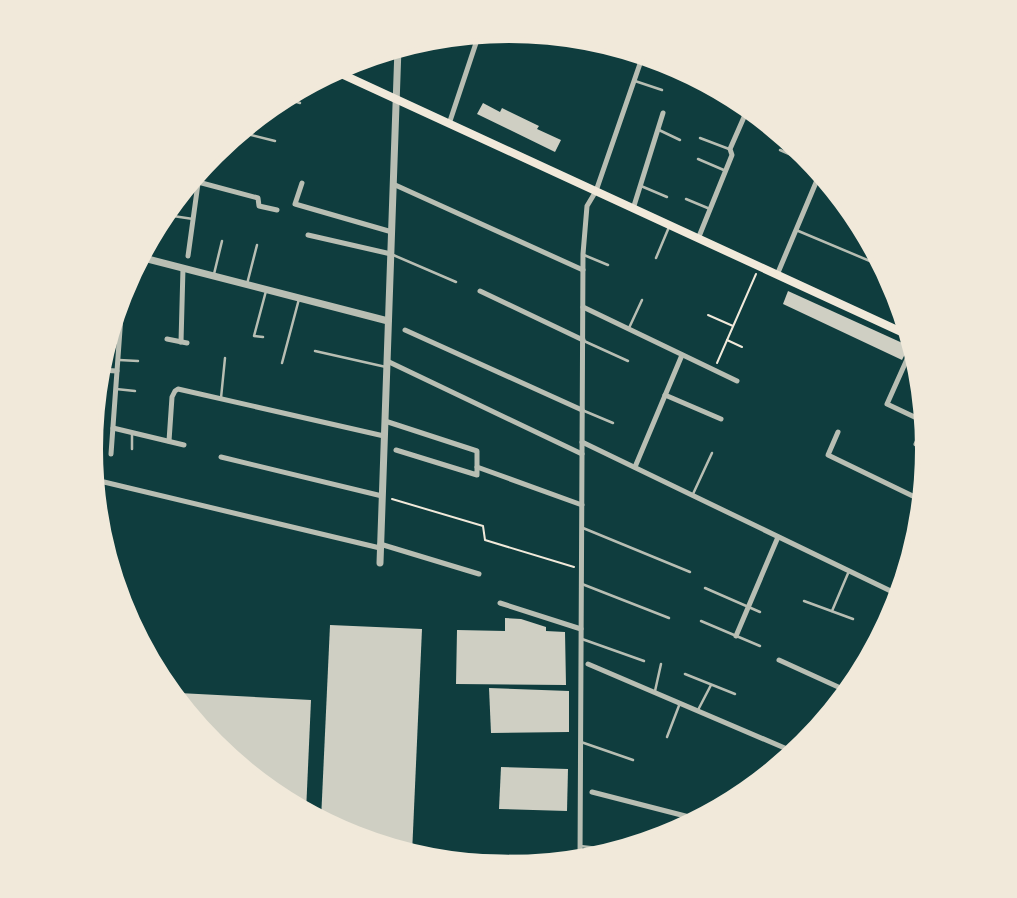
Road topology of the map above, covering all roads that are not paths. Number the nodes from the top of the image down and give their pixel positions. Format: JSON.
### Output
{"nodes":[{"id":1,"x":477,"y":41,"type":"edge"},
{"id":2,"x":398,"y":56,"type":"edge"},
{"id":3,"x":640,"y":62,"type":"edge"},
{"id":4,"x":343,"y":75,"type":"edge"},
{"id":5,"x":634,"y":80,"type":"junction"},
{"id":6,"x":662,"y":90,"type":"dead end"},
{"id":7,"x":396,"y":99,"type":"junction"},
{"id":8,"x":294,"y":101,"type":"edge"},
{"id":9,"x":300,"y":103,"type":"dead end"},
{"id":10,"x":663,"y":113,"type":"dead end"},
{"id":11,"x":745,"y":116,"type":"edge"},
{"id":12,"x":449,"y":124,"type":"junction"},
{"id":13,"x":658,"y":130,"type":"junction"},
{"id":14,"x":248,"y":134,"type":"edge"},
{"id":15,"x":700,"y":138,"type":"dead end"},
{"id":16,"x":680,"y":140,"type":"dead end"},
{"id":17,"x":274,"y":141,"type":"dead end"},
{"id":18,"x":730,"y":149,"type":"junction"},
{"id":19,"x":780,"y":150,"type":"dead end"},
{"id":20,"x":794,"y":156,"type":"edge"},
{"id":21,"x":698,"y":159,"type":"dead end"},
{"id":22,"x":726,"y":170,"type":"junction"},
{"id":23,"x":817,"y":180,"type":"edge"},
{"id":24,"x":302,"y":183,"type":"dead end"},
{"id":25,"x":393,"y":184,"type":"junction"},
{"id":26,"x":198,"y":185,"type":"joint"},
{"id":27,"x":640,"y":186,"type":"junction"},
{"id":28,"x":596,"y":191,"type":"junction"},
{"id":29,"x":667,"y":197,"type":"dead end"},
{"id":30,"x":686,"y":199,"type":"dead end"},
{"id":31,"x":633,"y":209,"type":"junction"},
{"id":32,"x":710,"y":209,"type":"junction"},
{"id":33,"x":277,"y":210,"type":"dead end"},
{"id":34,"x":173,"y":216,"type":"dead end"},
{"id":35,"x":193,"y":219,"type":"junction"},
{"id":36,"x":669,"y":226,"type":"junction"},
{"id":37,"x":796,"y":230,"type":"junction"},
{"id":38,"x":392,"y":232,"type":"junction"},
{"id":39,"x":308,"y":235,"type":"dead end"},
{"id":40,"x":698,"y":239,"type":"junction"},
{"id":41,"x":222,"y":241,"type":"dead end"},
{"id":42,"x":257,"y":245,"type":"dead end"},
{"id":43,"x":391,"y":254,"type":"junction"},
{"id":44,"x":583,"y":254,"type":"junction"},
{"id":45,"x":188,"y":256,"type":"dead end"},
{"id":46,"x":656,"y":258,"type":"dead end"},
{"id":47,"x":147,"y":259,"type":"edge"},
{"id":48,"x":872,"y":262,"type":"edge"},
{"id":49,"x":608,"y":265,"type":"dead end"},
{"id":50,"x":183,"y":268,"type":"junction"},
{"id":51,"x":583,"y":270,"type":"junction"},
{"id":52,"x":777,"y":275,"type":"junction"},
{"id":53,"x":214,"y":276,"type":"junction"},
{"id":54,"x":456,"y":282,"type":"dead end"},
{"id":55,"x":247,"y":284,"type":"junction"},
{"id":56,"x":266,"y":290,"type":"junction"},
{"id":57,"x":480,"y":291,"type":"dead end"},
{"id":58,"x":299,"y":298,"type":"junction"},
{"id":59,"x":642,"y":300,"type":"dead end"},
{"id":60,"x":583,"y":307,"type":"junction"},
{"id":61,"x":388,"y":321,"type":"junction"},
{"id":62,"x":118,"y":327,"type":"edge"},
{"id":63,"x":629,"y":329,"type":"junction"},
{"id":64,"x":405,"y":330,"type":"dead end"},
{"id":65,"x":901,"y":333,"type":"edge"},
{"id":66,"x":263,"y":337,"type":"dead end"},
{"id":67,"x":168,"y":339,"type":"dead end"},
{"id":68,"x":582,"y":340,"type":"junction"},
{"id":69,"x":315,"y":351,"type":"dead end"},
{"id":70,"x":682,"y":354,"type":"junction"},
{"id":71,"x":225,"y":358,"type":"dead end"},
{"id":72,"x":907,"y":358,"type":"edge"},
{"id":73,"x":118,"y":360,"type":"junction"},
{"id":74,"x":138,"y":361,"type":"dead end"},
{"id":75,"x":628,"y":361,"type":"dead end"},
{"id":76,"x":282,"y":363,"type":"dead end"},
{"id":77,"x":387,"y":364,"type":"junction"},
{"id":78,"x":107,"y":370,"type":"edge"},
{"id":79,"x":117,"y":371,"type":"junction"},
{"id":80,"x":738,"y":381,"type":"dead end"},
{"id":81,"x":116,"y":389,"type":"junction"},
{"id":82,"x":135,"y":391,"type":"dead end"},
{"id":83,"x":665,"y":395,"type":"junction"},
{"id":84,"x":220,"y":399,"type":"junction"},
{"id":85,"x":582,"y":410,"type":"junction"},
{"id":86,"x":916,"y":418,"type":"edge"},
{"id":87,"x":721,"y":419,"type":"dead end"},
{"id":88,"x":385,"y":421,"type":"junction"},
{"id":89,"x":612,"y":423,"type":"dead end"},
{"id":90,"x":113,"y":428,"type":"junction"},
{"id":91,"x":132,"y":432,"type":"junction"},
{"id":92,"x":838,"y":432,"type":"dead end"},
{"id":93,"x":384,"y":436,"type":"junction"},
{"id":94,"x":918,"y":440,"type":"edge"},
{"id":95,"x":169,"y":441,"type":"junction"},
{"id":96,"x":582,"y":442,"type":"junction"},
{"id":97,"x":916,"y":444,"type":"dead end"},
{"id":98,"x":184,"y":445,"type":"dead end"},
{"id":99,"x":132,"y":448,"type":"dead end"},
{"id":100,"x":396,"y":450,"type":"dead end"},
{"id":101,"x":712,"y":453,"type":"dead end"},
{"id":102,"x":111,"y":454,"type":"dead end"},
{"id":103,"x":582,"y":454,"type":"junction"},
{"id":104,"x":221,"y":457,"type":"dead end"},
{"id":105,"x":477,"y":467,"type":"junction"},
{"id":106,"x":635,"y":467,"type":"junction"},
{"id":107,"x":104,"y":482,"type":"dead end"},
{"id":108,"x":692,"y":495,"type":"junction"},
{"id":109,"x":382,"y":496,"type":"junction"},
{"id":110,"x":915,"y":497,"type":"edge"},
{"id":111,"x":582,"y":505,"type":"junction"},
{"id":112,"x":582,"y":528,"type":"junction"},
{"id":113,"x":778,"y":537,"type":"junction"},
{"id":114,"x":380,"y":546,"type":"junction"},
{"id":115,"x":380,"y":563,"type":"dead end"},
{"id":116,"x":849,"y":571,"type":"junction"},
{"id":117,"x":690,"y":572,"type":"dead end"},
{"id":118,"x":479,"y":574,"type":"dead end"},
{"id":119,"x":582,"y":583,"type":"junction"},
{"id":120,"x":705,"y":588,"type":"dead end"},
{"id":121,"x":892,"y":591,"type":"edge"},
{"id":122,"x":804,"y":601,"type":"dead end"},
{"id":123,"x":500,"y":603,"type":"dead end"},
{"id":124,"x":748,"y":607,"type":"junction"},
{"id":125,"x":760,"y":612,"type":"dead end"},
{"id":126,"x":832,"y":612,"type":"junction"},
{"id":127,"x":669,"y":618,"type":"dead end"},
{"id":128,"x":853,"y":620,"type":"dead end"},
{"id":129,"x":701,"y":621,"type":"dead end"},
{"id":130,"x":581,"y":629,"type":"junction"},
{"id":131,"x":736,"y":636,"type":"junction"},
{"id":132,"x":581,"y":639,"type":"junction"},
{"id":133,"x":760,"y":646,"type":"dead end"},
{"id":134,"x":779,"y":660,"type":"dead end"},
{"id":135,"x":644,"y":661,"type":"dead end"},
{"id":136,"x":588,"y":664,"type":"dead end"},
{"id":137,"x":661,"y":664,"type":"dead end"},
{"id":138,"x":685,"y":674,"type":"dead end"},
{"id":139,"x":711,"y":685,"type":"junction"},
{"id":140,"x":840,"y":689,"type":"edge"},
{"id":141,"x":654,"y":692,"type":"junction"},
{"id":142,"x":735,"y":694,"type":"dead end"},
{"id":143,"x":680,"y":703,"type":"junction"},
{"id":144,"x":698,"y":711,"type":"junction"},
{"id":145,"x":667,"y":737,"type":"dead end"},
{"id":146,"x":581,"y":742,"type":"junction"},
{"id":147,"x":787,"y":749,"type":"edge"},
{"id":148,"x":633,"y":760,"type":"dead end"},
{"id":149,"x":592,"y":792,"type":"dead end"},
{"id":150,"x":688,"y":817,"type":"edge"},
{"id":151,"x":580,"y":846,"type":"junction"},
{"id":152,"x":597,"y":848,"type":"edge"},
{"id":153,"x":580,"y":852,"type":"edge"}],
"edges":[{"from":1,"to":12,"type":"street"},
{"from":2,"to":7,"type":"street"},
{"from":3,"to":5,"type":"street"},
{"from":4,"to":7,"type":"main road"},
{"from":5,"to":6,"type":"lane"},
{"from":5,"to":28,"type":"street"},
{"from":7,"to":12,"type":"main road"},
{"from":7,"to":25,"type":"street"},
{"from":8,"to":9,"type":"lane"},
{"from":10,"to":13,"type":"street"},
{"from":11,"to":18,"type":"street"},
{"from":12,"to":28,"type":"main road"},
{"from":13,"to":16,"type":"lane"},
{"from":13,"to":27,"type":"street"},
{"from":14,"to":17,"type":"lane"},
{"from":15,"to":18,"type":"lane"},
{"from":18,"to":22,"type":"street"},
{"from":19,"to":20,"type":"lane"},
{"from":21,"to":22,"type":"lane"},
{"from":22,"to":32,"type":"street"},
{"from":23,"to":37,"type":"street"},
{"from":24,"to":38,"type":"street"},
{"from":25,"to":38,"type":"street"},
{"from":25,"to":51,"type":"street"},
{"from":26,"to":33,"type":"street"},
{"from":26,"to":35,"type":"street"},
{"from":27,"to":29,"type":"lane"},
{"from":27,"to":31,"type":"street"},
{"from":28,"to":31,"type":"main road"},
{"from":28,"to":44,"type":"street"},
{"from":30,"to":32,"type":"lane"},
{"from":31,"to":36,"type":"main road"},
{"from":32,"to":40,"type":"street"},
{"from":34,"to":35,"type":"lane"},
{"from":35,"to":45,"type":"street"},
{"from":36,"to":40,"type":"main road"},
{"from":36,"to":46,"type":"lane"},
{"from":37,"to":48,"type":"lane"},
{"from":37,"to":52,"type":"street"},
{"from":38,"to":43,"type":"street"},
{"from":39,"to":43,"type":"street"},
{"from":40,"to":52,"type":"main road"},
{"from":41,"to":53,"type":"lane"},
{"from":42,"to":55,"type":"lane"},
{"from":43,"to":54,"type":"lane"},
{"from":43,"to":61,"type":"street"},
{"from":44,"to":49,"type":"lane"},
{"from":44,"to":51,"type":"street"},
{"from":47,"to":50,"type":"street"},
{"from":50,"to":53,"type":"street"},
{"from":50,"to":67,"type":"street"},
{"from":51,"to":60,"type":"street"},
{"from":52,"to":65,"type":"main road"},
{"from":53,"to":55,"type":"street"},
{"from":55,"to":56,"type":"street"},
{"from":56,"to":58,"type":"street"},
{"from":56,"to":66,"type":"lane"},
{"from":57,"to":68,"type":"street"},
{"from":58,"to":61,"type":"street"},
{"from":58,"to":76,"type":"lane"},
{"from":59,"to":63,"type":"lane"},
{"from":60,"to":63,"type":"street"},
{"from":60,"to":68,"type":"street"},
{"from":61,"to":77,"type":"street"},
{"from":62,"to":73,"type":"street"},
{"from":63,"to":70,"type":"street"},
{"from":64,"to":85,"type":"street"},
{"from":68,"to":75,"type":"lane"},
{"from":68,"to":85,"type":"street"},
{"from":69,"to":77,"type":"lane"},
{"from":70,"to":80,"type":"street"},
{"from":70,"to":83,"type":"street"},
{"from":71,"to":84,"type":"lane"},
{"from":72,"to":86,"type":"street"},
{"from":73,"to":74,"type":"lane"},
{"from":73,"to":79,"type":"street"},
{"from":77,"to":88,"type":"street"},
{"from":77,"to":103,"type":"street"},
{"from":78,"to":79,"type":"street"},
{"from":79,"to":81,"type":"street"},
{"from":81,"to":82,"type":"lane"},
{"from":81,"to":90,"type":"street"},
{"from":83,"to":87,"type":"street"},
{"from":83,"to":106,"type":"street"},
{"from":84,"to":93,"type":"street"},
{"from":84,"to":95,"type":"street"},
{"from":85,"to":89,"type":"lane"},
{"from":85,"to":96,"type":"street"},
{"from":88,"to":93,"type":"street"},
{"from":88,"to":105,"type":"street"},
{"from":90,"to":91,"type":"street"},
{"from":90,"to":102,"type":"street"},
{"from":91,"to":95,"type":"street"},
{"from":91,"to":99,"type":"lane"},
{"from":92,"to":110,"type":"street"},
{"from":93,"to":109,"type":"street"},
{"from":94,"to":97,"type":"street"},
{"from":95,"to":98,"type":"street"},
{"from":96,"to":103,"type":"street"},
{"from":96,"to":106,"type":"street"},
{"from":100,"to":105,"type":"street"},
{"from":101,"to":108,"type":"lane"},
{"from":103,"to":111,"type":"street"},
{"from":104,"to":109,"type":"street"},
{"from":105,"to":111,"type":"street"},
{"from":106,"to":108,"type":"street"},
{"from":107,"to":114,"type":"street"},
{"from":108,"to":113,"type":"street"},
{"from":109,"to":114,"type":"street"},
{"from":111,"to":112,"type":"street"},
{"from":112,"to":117,"type":"lane"},
{"from":112,"to":119,"type":"street"},
{"from":113,"to":116,"type":"street"},
{"from":113,"to":124,"type":"street"},
{"from":114,"to":115,"type":"street"},
{"from":114,"to":118,"type":"street"},
{"from":116,"to":121,"type":"street"},
{"from":116,"to":126,"type":"lane"},
{"from":119,"to":127,"type":"lane"},
{"from":119,"to":130,"type":"street"},
{"from":120,"to":124,"type":"lane"},
{"from":122,"to":126,"type":"lane"},
{"from":123,"to":130,"type":"street"},
{"from":124,"to":125,"type":"lane"},
{"from":124,"to":131,"type":"street"},
{"from":126,"to":128,"type":"lane"},
{"from":129,"to":131,"type":"lane"},
{"from":130,"to":132,"type":"street"},
{"from":131,"to":133,"type":"lane"},
{"from":132,"to":135,"type":"lane"},
{"from":132,"to":146,"type":"street"},
{"from":134,"to":140,"type":"street"},
{"from":136,"to":141,"type":"street"},
{"from":137,"to":141,"type":"lane"},
{"from":138,"to":139,"type":"lane"},
{"from":139,"to":142,"type":"lane"},
{"from":139,"to":144,"type":"lane"},
{"from":141,"to":143,"type":"street"},
{"from":143,"to":144,"type":"street"},
{"from":143,"to":145,"type":"lane"},
{"from":144,"to":147,"type":"street"},
{"from":146,"to":148,"type":"lane"},
{"from":146,"to":151,"type":"street"},
{"from":149,"to":150,"type":"street"},
{"from":151,"to":152,"type":"lane"},
{"from":151,"to":153,"type":"street"}]}
